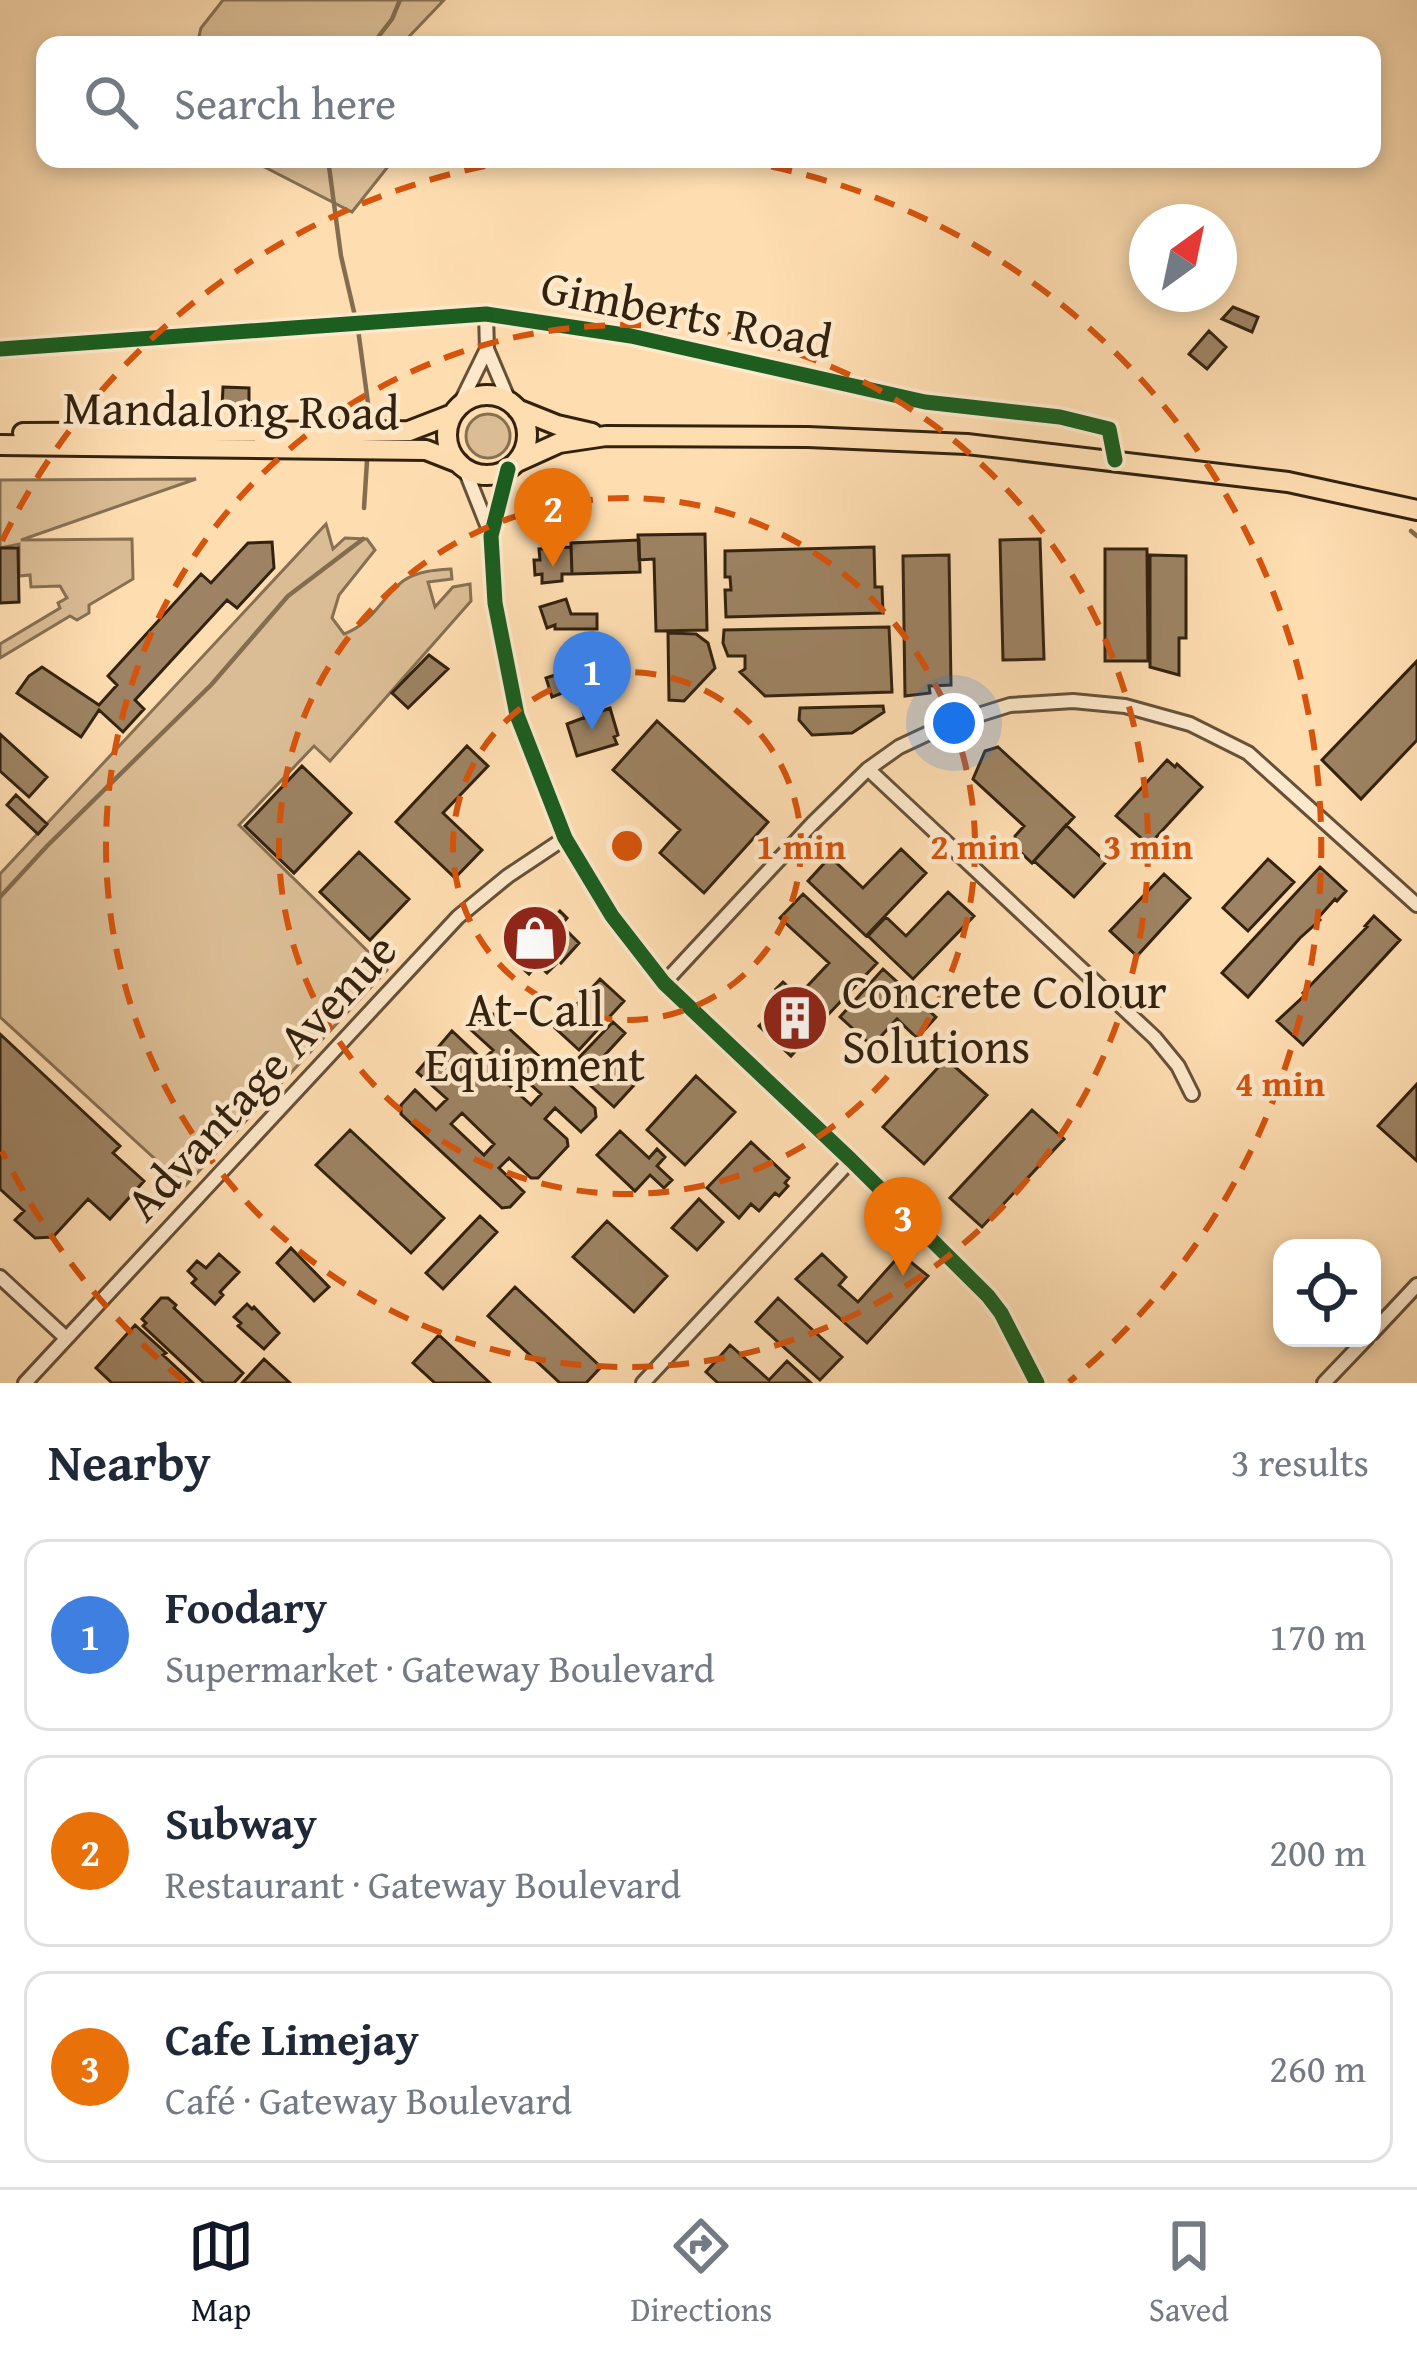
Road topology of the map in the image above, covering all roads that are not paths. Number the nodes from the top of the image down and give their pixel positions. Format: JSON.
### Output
{"nodes":[{"id":1,"x":486,"y":314,"type":"junction"},
{"id":2,"x":0,"y":349,"type":"edge"},
{"id":3,"x":487,"y":349,"type":"junction"},
{"id":4,"x":513,"y":405,"type":"junction"},
{"id":5,"x":455,"y":411,"type":"junction"},
{"id":6,"x":0,"y":433,"type":"edge"},
{"id":7,"x":605,"y":436,"type":"junction"},
{"id":8,"x":0,"y":445,"type":"edge"},
{"id":9,"x":1114,"y":460,"type":"junction"},
{"id":10,"x":462,"y":465,"type":"junction"},
{"id":11,"x":513,"y":466,"type":"junction"},
{"id":12,"x":1417,"y":511,"type":"edge"},
{"id":13,"x":491,"y":536,"type":"junction"},
{"id":14,"x":868,"y":769,"type":"junction"},
{"id":15,"x":565,"y":838,"type":"junction"},
{"id":16,"x":1417,"y":905,"type":"edge"},
{"id":17,"x":664,"y":982,"type":"junction"},
{"id":18,"x":1192,"y":1094,"type":"dead end"},
{"id":19,"x":851,"y":1160,"type":"junction"},
{"id":20,"x":0,"y":1277,"type":"edge"},
{"id":21,"x":1417,"y":1285,"type":"edge"},
{"id":22,"x":1381,"y":1323,"type":"edge"},
{"id":23,"x":66,"y":1337,"type":"junction"},
{"id":24,"x":1358,"y":1347,"type":"edge"},
{"id":25,"x":25,"y":1383,"type":"edge"},
{"id":26,"x":643,"y":1383,"type":"edge"},
{"id":27,"x":1037,"y":1383,"type":"edge"},
{"id":28,"x":1324,"y":1383,"type":"edge"}],
"edges":[{"from":1,"to":2,"type":"street","name":"Gimberts Road"},
{"from":1,"to":3,"type":"street"},
{"from":1,"to":9,"type":"street","name":"Gimberts Road"},
{"from":3,"to":4,"type":"street","name":"Gimberts Road"},
{"from":3,"to":5,"type":"street","name":"Gimberts Road"},
{"from":4,"to":5,"type":"main road"},
{"from":4,"to":7,"type":"main road"},
{"from":4,"to":11,"type":"main road"},
{"from":5,"to":6,"type":"main road","name":"Mandalong Road"},
{"from":5,"to":10,"type":"main road"},
{"from":7,"to":9,"type":"main road"},
{"from":7,"to":11,"type":"main road"},
{"from":8,"to":10,"type":"main road","name":"Mandalong Road"},
{"from":9,"to":12,"type":"main road"},
{"from":10,"to":11,"type":"main road"},
{"from":10,"to":13,"type":"street"},
{"from":11,"to":13,"type":"street"},
{"from":13,"to":15,"type":"street"},
{"from":14,"to":16,"type":"street"},
{"from":14,"to":17,"type":"street"},
{"from":14,"to":18,"type":"street"},
{"from":15,"to":17,"type":"street"},
{"from":15,"to":23,"type":"street","name":"Advantage Avenue"},
{"from":17,"to":19,"type":"street"},
{"from":19,"to":26,"type":"street"},
{"from":19,"to":27,"type":"street"},
{"from":20,"to":23,"type":"street"},
{"from":21,"to":22,"type":"street"},
{"from":23,"to":25,"type":"street","name":"Advantage Avenue"},
{"from":24,"to":28,"type":"street"}]}
